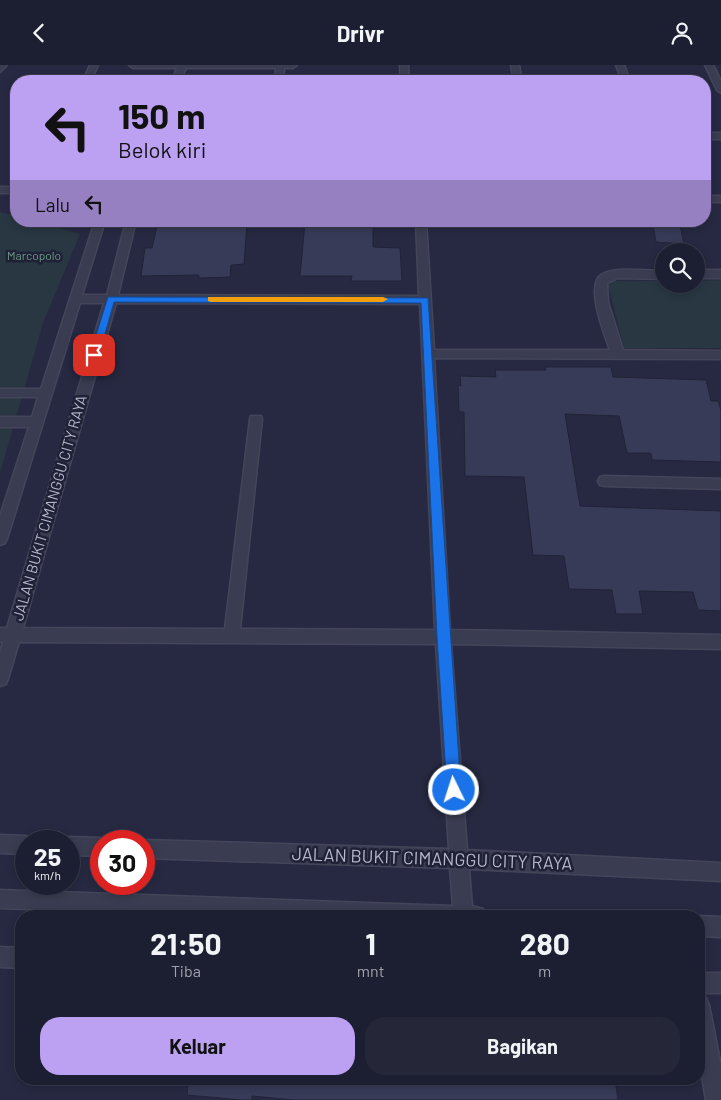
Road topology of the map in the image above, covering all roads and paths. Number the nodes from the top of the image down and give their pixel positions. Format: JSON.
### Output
{"nodes":[{"id":1,"x":3,"y":65,"type":"edge"},
{"id":2,"x":133,"y":65,"type":"edge"},
{"id":3,"x":293,"y":65,"type":"edge"},
{"id":4,"x":709,"y":65,"type":"edge"},
{"id":5,"x":182,"y":66,"type":"edge"},
{"id":6,"x":280,"y":66,"type":"edge"},
{"id":7,"x":0,"y":69,"type":"edge"},
{"id":8,"x":721,"y":90,"type":"edge"},
{"id":9,"x":98,"y":227,"type":"edge"},
{"id":10,"x":130,"y":227,"type":"edge"},
{"id":11,"x":421,"y":227,"type":"edge"},
{"id":12,"x":705,"y":274,"type":"edge"},
{"id":13,"x":721,"y":274,"type":"edge"},
{"id":14,"x":655,"y":275,"type":"edge"},
{"id":15,"x":76,"y":299,"type":"junction"},
{"id":16,"x":111,"y":299,"type":"junction"},
{"id":17,"x":425,"y":300,"type":"junction"},
{"id":18,"x":428,"y":354,"type":"junction"},
{"id":19,"x":618,"y":355,"type":"junction"},
{"id":20,"x":721,"y":355,"type":"edge"},
{"id":21,"x":0,"y":393,"type":"edge"},
{"id":22,"x":45,"y":393,"type":"junction"},
{"id":23,"x":256,"y":419,"type":"dead end"},
{"id":24,"x":0,"y":422,"type":"edge"},
{"id":25,"x":36,"y":422,"type":"junction"},
{"id":26,"x":605,"y":481,"type":"dead end"},
{"id":27,"x":721,"y":484,"type":"edge"},
{"id":28,"x":0,"y":539,"type":"edge"},
{"id":29,"x":6,"y":635,"type":"edge"},
{"id":30,"x":232,"y":635,"type":"junction"},
{"id":31,"x":443,"y":637,"type":"junction"},
{"id":32,"x":721,"y":642,"type":"edge"},
{"id":33,"x":0,"y":679,"type":"edge"},
{"id":34,"x":0,"y":844,"type":"edge"},
{"id":35,"x":15,"y":845,"type":"edge"},
{"id":36,"x":155,"y":849,"type":"edge"},
{"id":37,"x":459,"y":859,"type":"junction"},
{"id":38,"x":721,"y":872,"type":"edge"},
{"id":39,"x":0,"y":899,"type":"edge"},
{"id":40,"x":300,"y":910,"type":"edge"},
{"id":41,"x":463,"y":910,"type":"edge"},
{"id":42,"x":705,"y":926,"type":"edge"},
{"id":43,"x":721,"y":927,"type":"edge"},
{"id":44,"x":0,"y":957,"type":"edge"},
{"id":45,"x":15,"y":958,"type":"edge"},
{"id":46,"x":705,"y":983,"type":"edge"},
{"id":47,"x":721,"y":983,"type":"edge"},
{"id":48,"x":705,"y":1035,"type":"edge"},
{"id":49,"x":718,"y":1100,"type":"edge"}],
"edges":[{"from":1,"to":7,"type":"street"},
{"from":2,"to":5,"type":"street"},
{"from":3,"to":6,"type":"street"},
{"from":4,"to":8,"type":"street"},
{"from":5,"to":6,"type":"street"},
{"from":9,"to":15,"type":"street"},
{"from":10,"to":16,"type":"street","name":"JALAN BUKIT CIMANGGU CITY RAYA"},
{"from":11,"to":17,"type":"street"},
{"from":12,"to":13,"type":"street"},
{"from":14,"to":19,"type":"street"},
{"from":15,"to":16,"type":"street"},
{"from":15,"to":22,"type":"street"},
{"from":16,"to":17,"type":"street"},
{"from":16,"to":29,"type":"street","name":"JALAN BUKIT CIMANGGU CITY RAYA"},
{"from":17,"to":18,"type":"street"},
{"from":18,"to":19,"type":"street"},
{"from":18,"to":31,"type":"street"},
{"from":19,"to":20,"type":"street"},
{"from":21,"to":22,"type":"street"},
{"from":22,"to":25,"type":"street"},
{"from":23,"to":30,"type":"street"},
{"from":24,"to":25,"type":"street"},
{"from":25,"to":28,"type":"street"},
{"from":26,"to":27,"type":"street"},
{"from":29,"to":30,"type":"street"},
{"from":29,"to":33,"type":"street","name":"JALAN BUKIT CIMANGGU CITY RAYA"},
{"from":30,"to":31,"type":"street"},
{"from":31,"to":32,"type":"street"},
{"from":31,"to":37,"type":"street"},
{"from":34,"to":35,"type":"street"},
{"from":36,"to":37,"type":"street","name":"JALAN BUKIT CIMANGGU CITY RAYA"},
{"from":37,"to":38,"type":"street","name":"JALAN BUKIT CIMANGGU CITY RAYA"},
{"from":37,"to":41,"type":"street"},
{"from":39,"to":40,"type":"street"},
{"from":42,"to":43,"type":"street"},
{"from":44,"to":45,"type":"street"},
{"from":46,"to":47,"type":"street"},
{"from":48,"to":49,"type":"street"}]}
